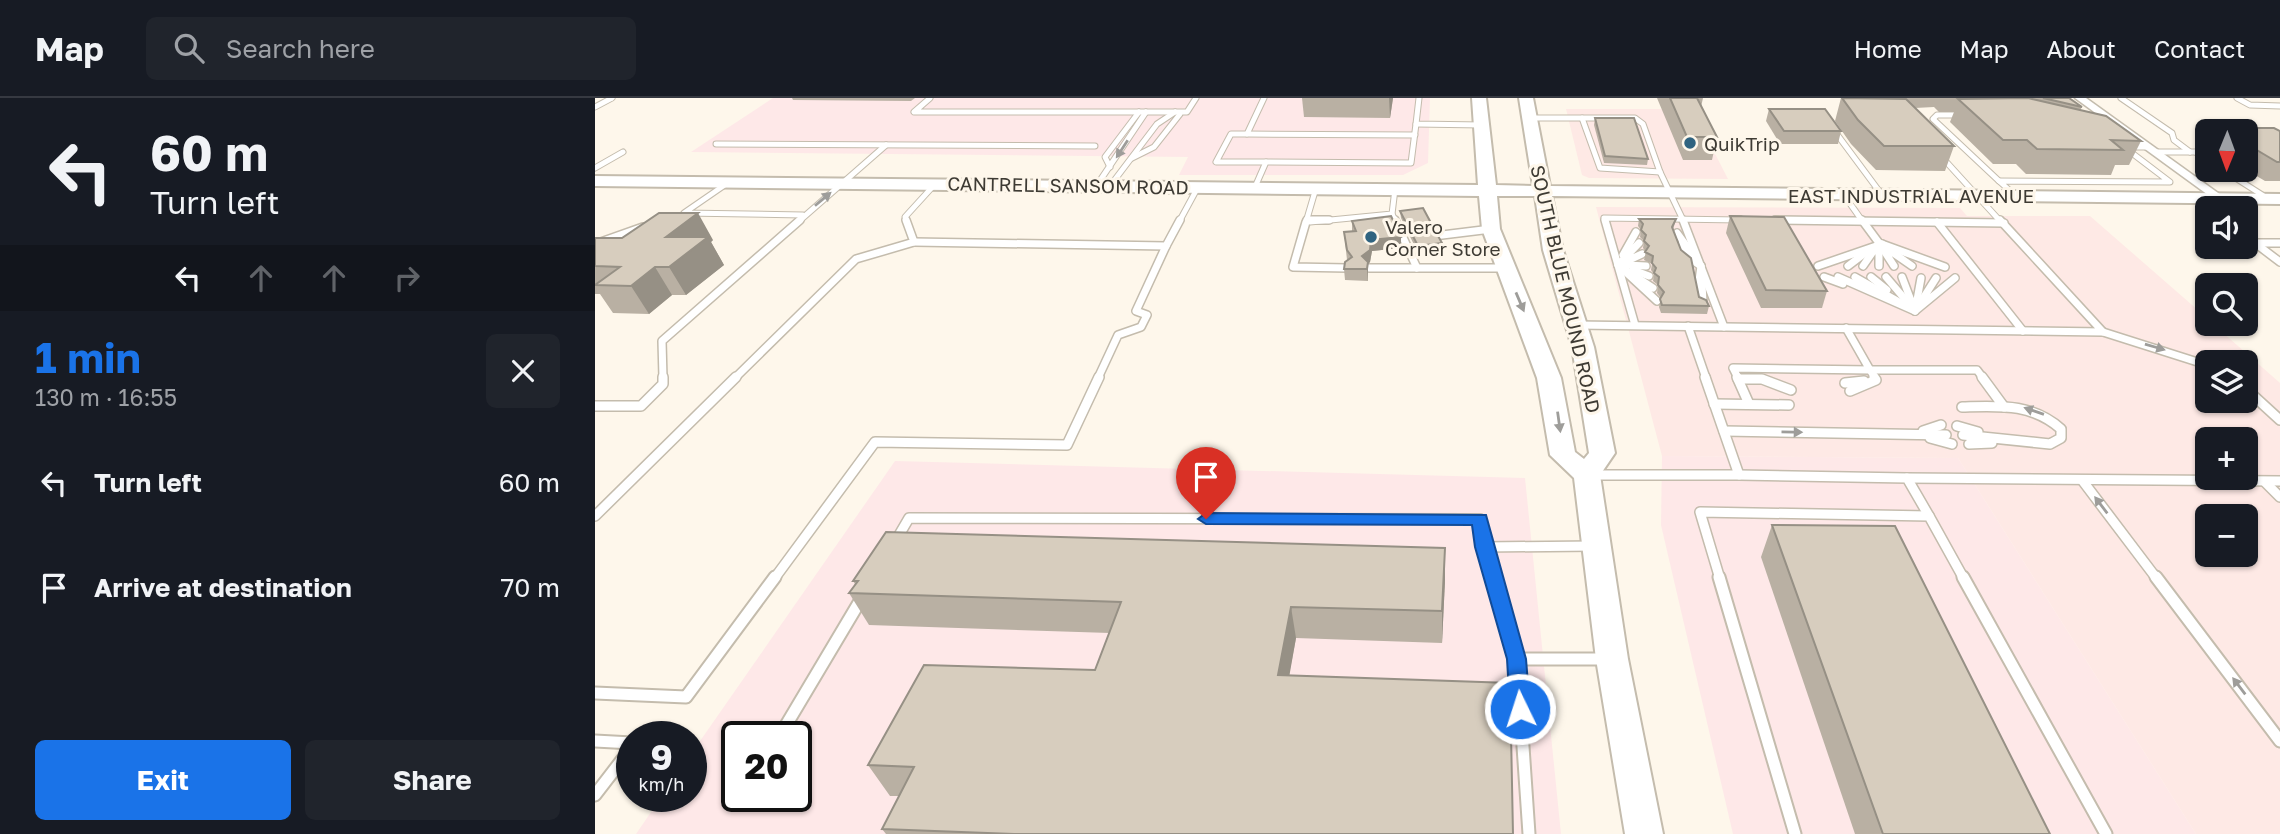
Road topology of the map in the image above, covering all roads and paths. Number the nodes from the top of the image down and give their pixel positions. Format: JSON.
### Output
{"nodes":[{"id":1,"x":612,"y":98,"type":"edge"},
{"id":2,"x":930,"y":98,"type":"edge"},
{"id":3,"x":1195,"y":98,"type":"edge"},
{"id":4,"x":1263,"y":98,"type":"edge"},
{"id":5,"x":1419,"y":98,"type":"edge"},
{"id":6,"x":1479,"y":98,"type":"edge"},
{"id":7,"x":1526,"y":98,"type":"edge"},
{"id":8,"x":2121,"y":98,"type":"edge"},
{"id":9,"x":2237,"y":98,"type":"edge"},
{"id":10,"x":2078,"y":99,"type":"edge"},
{"id":11,"x":2280,"y":106,"type":"edge"},
{"id":12,"x":595,"y":107,"type":"edge"},
{"id":13,"x":1139,"y":112,"type":"junction"},
{"id":14,"x":1146,"y":112,"type":"junction"},
{"id":15,"x":1179,"y":112,"type":"junction"},
{"id":16,"x":1969,"y":115,"type":"edge"},
{"id":17,"x":1530,"y":118,"type":"junction"},
{"id":18,"x":1582,"y":118,"type":"junction"},
{"id":19,"x":1416,"y":124,"type":"junction"},
{"id":20,"x":1482,"y":125,"type":"junction"},
{"id":21,"x":1831,"y":125,"type":"edge"},
{"id":22,"x":1247,"y":134,"type":"junction"},
{"id":23,"x":1415,"y":135,"type":"junction"},
{"id":24,"x":716,"y":144,"type":"dead end"},
{"id":25,"x":886,"y":145,"type":"junction"},
{"id":26,"x":1095,"y":146,"type":"dead end"},
{"id":27,"x":2152,"y":149,"type":"junction"},
{"id":28,"x":622,"y":152,"type":"dead end"},
{"id":29,"x":2190,"y":152,"type":"junction"},
{"id":30,"x":1938,"y":153,"type":"edge"},
{"id":31,"x":2195,"y":154,"type":"edge"},
{"id":32,"x":1132,"y":158,"type":"junction"},
{"id":33,"x":1266,"y":162,"type":"junction"},
{"id":34,"x":1110,"y":167,"type":"junction"},
{"id":35,"x":595,"y":168,"type":"edge"},
{"id":36,"x":1660,"y":172,"type":"junction"},
{"id":37,"x":595,"y":181,"type":"edge"},
{"id":38,"x":729,"y":181,"type":"junction"},
{"id":39,"x":2000,"y":181,"type":"junction"},
{"id":40,"x":842,"y":182,"type":"junction"},
{"id":41,"x":2244,"y":182,"type":"edge"},
{"id":42,"x":936,"y":183,"type":"junction"},
{"id":43,"x":1104,"y":186,"type":"junction"},
{"id":44,"x":1198,"y":187,"type":"junction"},
{"id":45,"x":1255,"y":187,"type":"junction"},
{"id":46,"x":1316,"y":188,"type":"junction"},
{"id":47,"x":1395,"y":189,"type":"junction"},
{"id":48,"x":1487,"y":190,"type":"junction"},
{"id":49,"x":1542,"y":191,"type":"junction"},
{"id":50,"x":1672,"y":193,"type":"junction"},
{"id":51,"x":1844,"y":195,"type":"junction"},
{"id":52,"x":1882,"y":195,"type":"junction"},
{"id":53,"x":1979,"y":196,"type":"junction"},
{"id":54,"x":2016,"y":196,"type":"junction"},
{"id":55,"x":2216,"y":196,"type":"edge"},
{"id":56,"x":2195,"y":198,"type":"edge"},
{"id":57,"x":2273,"y":198,"type":"edge"},
{"id":58,"x":684,"y":213,"type":"junction"},
{"id":59,"x":1392,"y":214,"type":"junction"},
{"id":60,"x":803,"y":215,"type":"junction"},
{"id":61,"x":671,"y":217,"type":"edge"},
{"id":62,"x":1683,"y":219,"type":"junction"},
{"id":63,"x":1752,"y":220,"type":"edge"},
{"id":64,"x":1766,"y":220,"type":"edge"},
{"id":65,"x":1307,"y":222,"type":"junction"},
{"id":66,"x":1864,"y":222,"type":"junction"},
{"id":67,"x":1937,"y":222,"type":"junction"},
{"id":68,"x":2004,"y":223,"type":"junction"},
{"id":69,"x":646,"y":226,"type":"edge"},
{"id":70,"x":1491,"y":229,"type":"junction"},
{"id":71,"x":1636,"y":232,"type":"dead end"},
{"id":72,"x":1677,"y":233,"type":"edge"},
{"id":73,"x":1434,"y":236,"type":"edge"},
{"id":74,"x":914,"y":242,"type":"junction"},
{"id":75,"x":1639,"y":243,"type":"dead end"},
{"id":76,"x":1879,"y":243,"type":"junction"},
{"id":77,"x":2280,"y":243,"type":"edge"},
{"id":78,"x":595,"y":244,"type":"edge"},
{"id":79,"x":1681,"y":244,"type":"edge"},
{"id":80,"x":1166,"y":246,"type":"junction"},
{"id":81,"x":1642,"y":254,"type":"edge"},
{"id":82,"x":1685,"y":255,"type":"edge"},
{"id":83,"x":2280,"y":262,"type":"edge"},
{"id":84,"x":1618,"y":265,"type":"junction"},
{"id":85,"x":1646,"y":266,"type":"dead end"},
{"id":86,"x":1689,"y":266,"type":"edge"},
{"id":87,"x":1701,"y":266,"type":"junction"},
{"id":88,"x":1818,"y":266,"type":"dead end"},
{"id":89,"x":1831,"y":266,"type":"dead end"},
{"id":90,"x":1848,"y":266,"type":"dead end"},
{"id":91,"x":1863,"y":266,"type":"dead end"},
{"id":92,"x":1879,"y":266,"type":"dead end"},
{"id":93,"x":1894,"y":266,"type":"dead end"},
{"id":94,"x":1912,"y":266,"type":"dead end"},
{"id":95,"x":1927,"y":267,"type":"dead end"},
{"id":96,"x":1945,"y":267,"type":"dead end"},
{"id":97,"x":1347,"y":268,"type":"edge"},
{"id":98,"x":1369,"y":268,"type":"edge"},
{"id":99,"x":1417,"y":268,"type":"junction"},
{"id":100,"x":1505,"y":268,"type":"junction"},
{"id":101,"x":1649,"y":276,"type":"dead end"},
{"id":102,"x":1693,"y":276,"type":"edge"},
{"id":103,"x":1824,"y":277,"type":"dead end"},
{"id":104,"x":1838,"y":277,"type":"dead end"},
{"id":105,"x":1855,"y":277,"type":"dead end"},
{"id":106,"x":1871,"y":277,"type":"dead end"},
{"id":107,"x":1886,"y":277,"type":"dead end"},
{"id":108,"x":1902,"y":278,"type":"dead end"},
{"id":109,"x":1921,"y":278,"type":"dead end"},
{"id":110,"x":1936,"y":278,"type":"dead end"},
{"id":111,"x":1955,"y":278,"type":"dead end"},
{"id":112,"x":1653,"y":288,"type":"dead end"},
{"id":113,"x":1698,"y":288,"type":"edge"},
{"id":114,"x":1657,"y":301,"type":"edge"},
{"id":115,"x":1703,"y":302,"type":"edge"},
{"id":116,"x":1915,"y":311,"type":"junction"},
{"id":117,"x":1577,"y":325,"type":"junction"},
{"id":118,"x":1635,"y":325,"type":"junction"},
{"id":119,"x":1688,"y":326,"type":"junction"},
{"id":120,"x":1724,"y":327,"type":"junction"},
{"id":121,"x":1846,"y":328,"type":"junction"},
{"id":122,"x":1927,"y":330,"type":"junction"},
{"id":123,"x":2024,"y":331,"type":"junction"},
{"id":124,"x":2103,"y":332,"type":"junction"},
{"id":125,"x":2195,"y":361,"type":"edge"},
{"id":126,"x":1870,"y":370,"type":"junction"},
{"id":127,"x":1738,"y":379,"type":"junction"},
{"id":128,"x":1789,"y":386,"type":"dead end"},
{"id":129,"x":1847,"y":387,"type":"dead end"},
{"id":130,"x":2258,"y":400,"type":"edge"},
{"id":131,"x":1714,"y":404,"type":"junction"},
{"id":132,"x":1749,"y":404,"type":"junction"},
{"id":133,"x":1789,"y":405,"type":"dead end"},
{"id":134,"x":595,"y":406,"type":"edge"},
{"id":135,"x":1962,"y":407,"type":"dead end"},
{"id":136,"x":2004,"y":407,"type":"junction"},
{"id":137,"x":2280,"y":420,"type":"edge"},
{"id":138,"x":1941,"y":425,"type":"dead end"},
{"id":139,"x":1957,"y":426,"type":"dead end"},
{"id":140,"x":1724,"y":431,"type":"junction"},
{"id":141,"x":1914,"y":434,"type":"junction"},
{"id":142,"x":1946,"y":435,"type":"dead end"},
{"id":143,"x":1963,"y":435,"type":"dead end"},
{"id":144,"x":2014,"y":442,"type":"junction"},
{"id":145,"x":1952,"y":444,"type":"dead end"},
{"id":146,"x":1969,"y":444,"type":"dead end"},
{"id":147,"x":1587,"y":475,"type":"junction"},
{"id":148,"x":1739,"y":475,"type":"junction"},
{"id":149,"x":1907,"y":478,"type":"junction"},
{"id":150,"x":2082,"y":480,"type":"junction"},
{"id":151,"x":2280,"y":481,"type":"edge"},
{"id":152,"x":2265,"y":482,"type":"junction"},
{"id":153,"x":2280,"y":497,"type":"edge"},
{"id":154,"x":595,"y":516,"type":"edge"},
{"id":155,"x":1929,"y":516,"type":"junction"},
{"id":156,"x":1597,"y":546,"type":"junction"},
{"id":157,"x":1484,"y":547,"type":"junction"},
{"id":158,"x":888,"y":553,"type":"edge"},
{"id":159,"x":868,"y":587,"type":"edge"},
{"id":160,"x":1517,"y":659,"type":"junction"},
{"id":161,"x":1612,"y":659,"type":"junction"},
{"id":162,"x":595,"y":693,"type":"edge"},
{"id":163,"x":788,"y":721,"type":"edge"},
{"id":164,"x":595,"y":741,"type":"edge"},
{"id":165,"x":2280,"y":741,"type":"edge"},
{"id":166,"x":616,"y":743,"type":"edge"},
{"id":167,"x":616,"y":767,"type":"edge"},
{"id":168,"x":595,"y":796,"type":"edge"},
{"id":169,"x":1529,"y":834,"type":"edge"},
{"id":170,"x":1644,"y":834,"type":"edge"},
{"id":171,"x":1794,"y":834,"type":"edge"},
{"id":172,"x":2106,"y":834,"type":"edge"}],
"edges":[{"from":1,"to":12,"type":"lane"},
{"from":2,"to":13,"type":"lane"},
{"from":3,"to":15,"type":"lane"},
{"from":4,"to":22,"type":"lane"},
{"from":5,"to":19,"type":"lane"},
{"from":6,"to":20,"type":"street","name":"SOUTH BLUE MOUND ROAD"},
{"from":7,"to":17,"type":"main road","name":"SOUTH BLUE MOUND ROAD"},
{"from":8,"to":29,"type":"lane"},
{"from":9,"to":11,"type":"lane"},
{"from":10,"to":27,"type":"street"},
{"from":13,"to":14,"type":"lane"},
{"from":13,"to":34,"type":"lane"},
{"from":14,"to":15,"type":"lane"},
{"from":14,"to":34,"type":"lane","one_way":true},
{"from":15,"to":32,"type":"lane"},
{"from":15,"to":32,"type":"lane"},
{"from":16,"to":39,"type":"lane"},
{"from":17,"to":18,"type":"lane"},
{"from":17,"to":49,"type":"main road","name":"SOUTH BLUE MOUND ROAD"},
{"from":18,"to":36,"type":"lane"},
{"from":18,"to":36,"type":"lane"},
{"from":19,"to":20,"type":"lane"},
{"from":19,"to":23,"type":"lane"},
{"from":20,"to":48,"type":"main road","name":"SOUTH BLUE MOUND ROAD"},
{"from":21,"to":52,"type":"lane"},
{"from":22,"to":23,"type":"lane"},
{"from":22,"to":33,"type":"lane"},
{"from":23,"to":33,"type":"lane"},
{"from":24,"to":25,"type":"lane"},
{"from":25,"to":26,"type":"lane"},
{"from":25,"to":40,"type":"lane"},
{"from":27,"to":29,"type":"lane"},
{"from":27,"to":39,"type":"lane"},
{"from":27,"to":55,"type":"street"},
{"from":28,"to":35,"type":"lane"},
{"from":29,"to":31,"type":"lane"},
{"from":30,"to":53,"type":"lane"},
{"from":32,"to":43,"type":"lane"},
{"from":33,"to":45,"type":"lane"},
{"from":34,"to":43,"type":"lane"},
{"from":36,"to":50,"type":"lane"},
{"from":37,"to":38,"type":"main road","name":"CANTRELL SANSOM ROAD"},
{"from":38,"to":40,"type":"main road","name":"CANTRELL SANSOM ROAD"},
{"from":38,"to":58,"type":"lane"},
{"from":39,"to":54,"type":"lane"},
{"from":40,"to":42,"type":"main road","name":"CANTRELL SANSOM ROAD"},
{"from":60,"to":40,"type":"lane","one_way":true},
{"from":41,"to":57,"type":"lane"},
{"from":42,"to":43,"type":"main road","name":"CANTRELL SANSOM ROAD"},
{"from":42,"to":74,"type":"lane"},
{"from":43,"to":44,"type":"main road","name":"CANTRELL SANSOM ROAD"},
{"from":44,"to":45,"type":"main road","name":"CANTRELL SANSOM ROAD"},
{"from":44,"to":80,"type":"lane"},
{"from":45,"to":46,"type":"main road","name":"CANTRELL SANSOM ROAD"},
{"from":46,"to":47,"type":"main road","name":"CANTRELL SANSOM ROAD"},
{"from":46,"to":65,"type":"lane"},
{"from":47,"to":48,"type":"main road","name":"CANTRELL SANSOM ROAD"},
{"from":47,"to":59,"type":"lane"},
{"from":48,"to":49,"type":"main road","name":"CANTRELL SANSOM ROAD"},
{"from":48,"to":70,"type":"main road","name":"SOUTH BLUE MOUND ROAD"},
{"from":49,"to":50,"type":"main road","name":"EAST INDUSTRIAL AVENUE"},
{"from":49,"to":117,"type":"main road","name":"SOUTH BLUE MOUND ROAD"},
{"from":50,"to":51,"type":"main road","name":"EAST INDUSTRIAL AVENUE"},
{"from":50,"to":62,"type":"lane"},
{"from":51,"to":52,"type":"main road","name":"EAST INDUSTRIAL AVENUE"},
{"from":51,"to":66,"type":"lane"},
{"from":52,"to":53,"type":"main road","name":"EAST INDUSTRIAL AVENUE"},
{"from":53,"to":54,"type":"main road","name":"EAST INDUSTRIAL AVENUE"},
{"from":53,"to":68,"type":"lane"},
{"from":54,"to":56,"type":"street","name":"EAST INDUSTRIAL AVENUE"},
{"from":58,"to":60,"type":"lane"},
{"from":58,"to":61,"type":"lane"},
{"from":59,"to":65,"type":"lane"},
{"from":59,"to":99,"type":"lane"},
{"from":60,"to":134,"type":"lane"},
{"from":62,"to":63,"type":"lane"},
{"from":62,"to":84,"type":"lane"},
{"from":62,"to":87,"type":"lane"},
{"from":64,"to":66,"type":"lane"},
{"from":65,"to":97,"type":"lane"},
{"from":66,"to":67,"type":"lane"},
{"from":66,"to":76,"type":"lane"},
{"from":67,"to":68,"type":"lane"},
{"from":67,"to":123,"type":"lane"},
{"from":68,"to":124,"type":"lane"},
{"from":69,"to":78,"type":"lane"},
{"from":70,"to":73,"type":"lane"},
{"from":70,"to":100,"type":"main road","name":"SOUTH BLUE MOUND ROAD"},
{"from":71,"to":84,"type":"lane"},
{"from":72,"to":87,"type":"lane"},
{"from":74,"to":80,"type":"lane"},
{"from":74,"to":154,"type":"lane"},
{"from":75,"to":84,"type":"lane"},
{"from":76,"to":88,"type":"lane"},
{"from":76,"to":89,"type":"lane"},
{"from":76,"to":90,"type":"lane"},
{"from":76,"to":91,"type":"lane"},
{"from":76,"to":92,"type":"lane"},
{"from":76,"to":93,"type":"lane"},
{"from":76,"to":94,"type":"lane"},
{"from":76,"to":95,"type":"lane"},
{"from":76,"to":96,"type":"lane"},
{"from":77,"to":83,"type":"lane"},
{"from":79,"to":87,"type":"lane"},
{"from":80,"to":162,"type":"lane"},
{"from":81,"to":84,"type":"lane"},
{"from":82,"to":87,"type":"lane"},
{"from":84,"to":85,"type":"lane"},
{"from":84,"to":101,"type":"lane"},
{"from":84,"to":112,"type":"lane"},
{"from":84,"to":114,"type":"lane"},
{"from":84,"to":118,"type":"lane"},
{"from":86,"to":87,"type":"lane"},
{"from":87,"to":102,"type":"lane"},
{"from":87,"to":113,"type":"lane"},
{"from":87,"to":115,"type":"lane"},
{"from":87,"to":120,"type":"lane"},
{"from":98,"to":99,"type":"lane"},
{"from":99,"to":100,"type":"lane"},
{"from":100,"to":147,"type":"main road","name":"SOUTH BLUE MOUND ROAD","one_way":true},
{"from":103,"to":116,"type":"lane"},
{"from":104,"to":116,"type":"lane"},
{"from":105,"to":116,"type":"lane"},
{"from":106,"to":116,"type":"lane"},
{"from":107,"to":116,"type":"lane"},
{"from":108,"to":116,"type":"lane"},
{"from":109,"to":116,"type":"lane"},
{"from":110,"to":116,"type":"lane"},
{"from":111,"to":116,"type":"lane"},
{"from":116,"to":122,"type":"lane"},
{"from":117,"to":118,"type":"lane"},
{"from":117,"to":147,"type":"main road","name":"SOUTH BLUE MOUND ROAD"},
{"from":118,"to":119,"type":"lane"},
{"from":119,"to":120,"type":"lane"},
{"from":119,"to":131,"type":"lane"},
{"from":120,"to":121,"type":"lane"},
{"from":121,"to":122,"type":"lane"},
{"from":121,"to":126,"type":"lane"},
{"from":122,"to":123,"type":"lane"},
{"from":123,"to":124,"type":"lane"},
{"from":124,"to":125,"type":"lane","one_way":true},
{"from":126,"to":127,"type":"lane"},
{"from":126,"to":129,"type":"lane"},
{"from":126,"to":136,"type":"lane"},
{"from":127,"to":128,"type":"lane"},
{"from":127,"to":132,"type":"lane"},
{"from":130,"to":137,"type":"lane"},
{"from":131,"to":132,"type":"lane"},
{"from":131,"to":140,"type":"lane"},
{"from":132,"to":133,"type":"lane"},
{"from":135,"to":136,"type":"lane"},
{"from":144,"to":136,"type":"lane","one_way":true},
{"from":138,"to":141,"type":"lane"},
{"from":139,"to":144,"type":"lane"},
{"from":140,"to":141,"type":"lane","one_way":true},
{"from":140,"to":148,"type":"lane"},
{"from":141,"to":142,"type":"lane"},
{"from":141,"to":145,"type":"lane"},
{"from":143,"to":144,"type":"lane"},
{"from":144,"to":146,"type":"lane"},
{"from":147,"to":148,"type":"lane"},
{"from":147,"to":156,"type":"main road"},
{"from":148,"to":149,"type":"lane"},
{"from":149,"to":150,"type":"lane"},
{"from":149,"to":155,"type":"lane"},
{"from":150,"to":152,"type":"lane"},
{"from":165,"to":150,"type":"lane","one_way":true},
{"from":151,"to":152,"type":"lane"},
{"from":152,"to":153,"type":"lane"},
{"from":155,"to":171,"type":"lane"},
{"from":155,"to":172,"type":"lane"},
{"from":156,"to":157,"type":"lane"},
{"from":156,"to":161,"type":"main road"},
{"from":157,"to":158,"type":"lane"},
{"from":157,"to":160,"type":"lane"},
{"from":159,"to":163,"type":"lane"},
{"from":160,"to":161,"type":"lane"},
{"from":160,"to":169,"type":"lane"},
{"from":161,"to":170,"type":"main road"},
{"from":164,"to":166,"type":"lane"},
{"from":167,"to":168,"type":"lane"}]}
